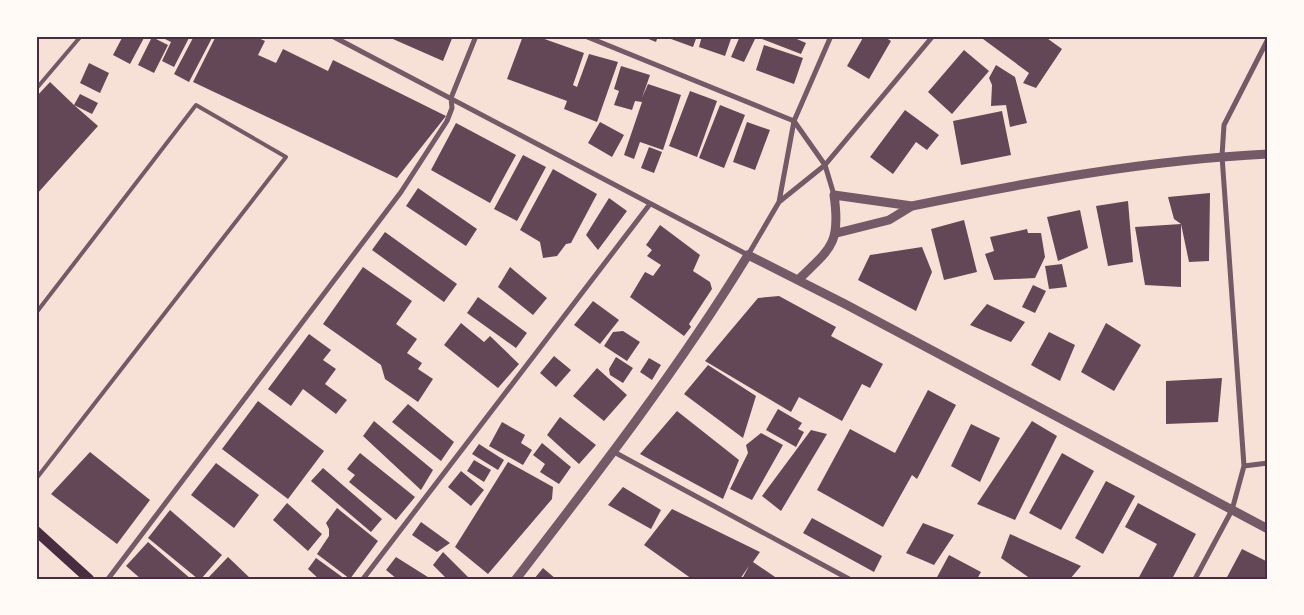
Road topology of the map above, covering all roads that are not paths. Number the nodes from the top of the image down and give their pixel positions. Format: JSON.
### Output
{"nodes":[{"id":1,"x":82,"y":36,"type":"edge"},
{"id":2,"x":332,"y":36,"type":"edge"},
{"id":3,"x":476,"y":36,"type":"edge"},
{"id":4,"x":585,"y":36,"type":"edge"},
{"id":5,"x":831,"y":36,"type":"edge"},
{"id":6,"x":933,"y":36,"type":"edge"},
{"id":7,"x":1268,"y":39,"type":"edge"},
{"id":8,"x":36,"y":89,"type":"edge"},
{"id":9,"x":451,"y":98,"type":"junction"},
{"id":10,"x":794,"y":121,"type":"junction"},
{"id":11,"x":1268,"y":154,"type":"edge"},
{"id":12,"x":1222,"y":156,"type":"junction"},
{"id":13,"x":825,"y":165,"type":"junction"},
{"id":14,"x":834,"y":195,"type":"junction"},
{"id":15,"x":779,"y":202,"type":"junction"},
{"id":16,"x":650,"y":204,"type":"junction"},
{"id":17,"x":912,"y":206,"type":"junction"},
{"id":18,"x":837,"y":233,"type":"junction"},
{"id":19,"x":748,"y":255,"type":"junction"},
{"id":20,"x":798,"y":280,"type":"junction"},
{"id":21,"x":36,"y":313,"type":"edge"},
{"id":22,"x":614,"y":452,"type":"junction"},
{"id":23,"x":1268,"y":463,"type":"edge"},
{"id":24,"x":1244,"y":466,"type":"junction"},
{"id":25,"x":36,"y":479,"type":"edge"},
{"id":26,"x":1232,"y":510,"type":"junction"},
{"id":27,"x":1268,"y":529,"type":"edge"},
{"id":28,"x":36,"y":531,"type":"edge"},
{"id":29,"x":89,"y":579,"type":"edge"},
{"id":30,"x":108,"y":579,"type":"edge"},
{"id":31,"x":363,"y":579,"type":"edge"},
{"id":32,"x":516,"y":579,"type":"edge"},
{"id":33,"x":849,"y":579,"type":"edge"},
{"id":34,"x":1195,"y":579,"type":"edge"}],
"edges":[{"from":1,"to":8,"type":"lane"},
{"from":2,"to":9,"type":"street"},
{"from":3,"to":9,"type":"street"},
{"from":4,"to":10,"type":"street"},
{"from":5,"to":10,"type":"street"},
{"from":6,"to":13,"type":"street"},
{"from":7,"to":12,"type":"street"},
{"from":9,"to":16,"type":"street"},
{"from":9,"to":30,"type":"street"},
{"from":10,"to":13,"type":"street"},
{"from":10,"to":15,"type":"street"},
{"from":11,"to":12,"type":"street"},
{"from":12,"to":17,"type":"street"},
{"from":12,"to":24,"type":"street"},
{"from":13,"to":14,"type":"street"},
{"from":13,"to":15,"type":"street"},
{"from":14,"to":17,"type":"street"},
{"from":14,"to":18,"type":"street"},
{"from":15,"to":19,"type":"street"},
{"from":16,"to":19,"type":"street"},
{"from":16,"to":31,"type":"street"},
{"from":17,"to":18,"type":"street"},
{"from":18,"to":20,"type":"street"},
{"from":19,"to":20,"type":"street"},
{"from":19,"to":22,"type":"street"},
{"from":20,"to":26,"type":"street"},
{"from":21,"to":25,"type":"lane"},
{"from":22,"to":32,"type":"street"},
{"from":22,"to":33,"type":"street"},
{"from":23,"to":24,"type":"street"},
{"from":24,"to":26,"type":"street"},
{"from":26,"to":27,"type":"street"},
{"from":26,"to":34,"type":"street"},
{"from":28,"to":29,"type":"main road"}]}
